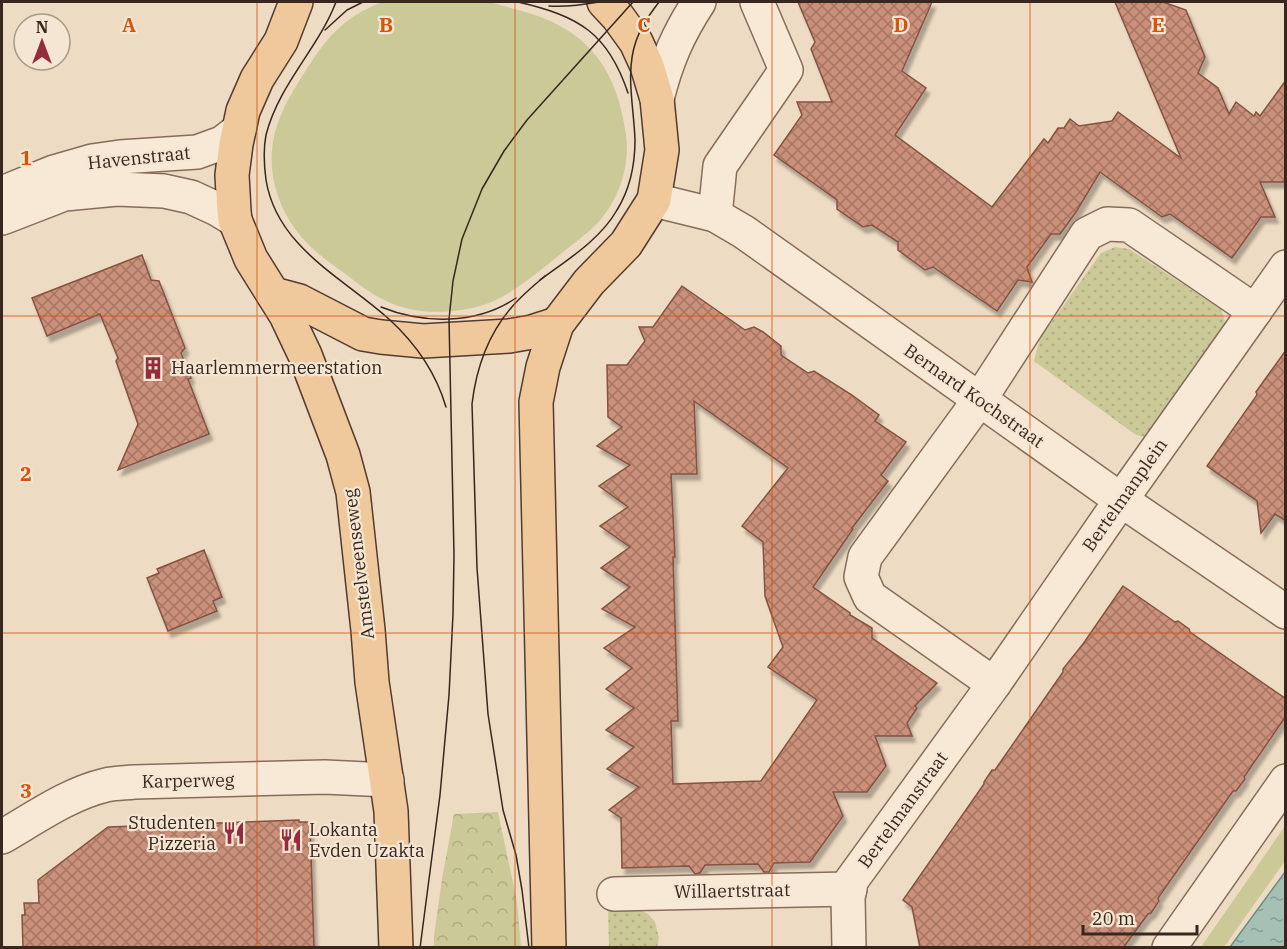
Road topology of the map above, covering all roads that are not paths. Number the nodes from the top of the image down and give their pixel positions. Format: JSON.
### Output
{"nodes":[{"id":1,"x":296,"y":2,"type":"edge"},
{"id":2,"x":604,"y":2,"type":"edge"},
{"id":3,"x":699,"y":2,"type":"edge"},
{"id":4,"x":758,"y":2,"type":"edge"},
{"id":5,"x":657,"y":99,"type":"junction"},
{"id":6,"x":239,"y":130,"type":"junction"},
{"id":7,"x":2,"y":193,"type":"edge"},
{"id":8,"x":654,"y":200,"type":"junction"},
{"id":9,"x":715,"y":215,"type":"junction"},
{"id":10,"x":2,"y":218,"type":"edge"},
{"id":11,"x":235,"y":220,"type":"junction"},
{"id":12,"x":1286,"y":267,"type":"edge"},
{"id":13,"x":286,"y":298,"type":"junction"},
{"id":14,"x":1255,"y":311,"type":"junction"},
{"id":15,"x":556,"y":324,"type":"junction"},
{"id":16,"x":980,"y":399,"type":"junction"},
{"id":17,"x":1121,"y":500,"type":"junction"},
{"id":18,"x":1286,"y":612,"type":"edge"},
{"id":19,"x":994,"y":684,"type":"junction"},
{"id":20,"x":387,"y":780,"type":"junction"},
{"id":21,"x":1286,"y":781,"type":"edge"},
{"id":22,"x":2,"y":837,"type":"edge"},
{"id":23,"x":850,"y":889,"type":"junction"},
{"id":24,"x":614,"y":894,"type":"dead end"},
{"id":25,"x":396,"y":948,"type":"edge"},
{"id":26,"x":549,"y":948,"type":"edge"},
{"id":27,"x":849,"y":948,"type":"edge"},
{"id":28,"x":1169,"y":948,"type":"edge"}],
"edges":[{"from":1,"to":6,"type":"main road","name":"Amstelveenseweg"},
{"from":2,"to":5,"type":"main road"},
{"from":3,"to":5,"type":"street"},
{"from":4,"to":9,"type":"street"},
{"from":5,"to":8,"type":"main road"},
{"from":6,"to":7,"type":"street","name":"Havenstraat"},
{"from":6,"to":11,"type":"main road","name":"Amstelveenseweg"},
{"from":8,"to":9,"type":"street","name":"Bernard Kochstraat"},
{"from":8,"to":15,"type":"main road"},
{"from":9,"to":16,"type":"street","name":"Bernard Kochstraat"},
{"from":10,"to":11,"type":"street","name":"Havenstraat"},
{"from":11,"to":13,"type":"main road","name":"Amstelveenseweg"},
{"from":12,"to":14,"type":"street"},
{"from":13,"to":15,"type":"main road"},
{"from":13,"to":20,"type":"main road","name":"Amstelveenseweg"},
{"from":14,"to":16,"type":"street"},
{"from":14,"to":17,"type":"street","name":"Bertelmanplein"},
{"from":15,"to":26,"type":"main road"},
{"from":16,"to":17,"type":"street","name":"Bernard Kochstraat"},
{"from":16,"to":19,"type":"street"},
{"from":17,"to":18,"type":"street","name":"Bernard Kochstraat"},
{"from":17,"to":19,"type":"street","name":"Bertelmanplein"},
{"from":19,"to":23,"type":"street","name":"Bertelmanstraat"},
{"from":20,"to":22,"type":"street","name":"Karperweg"},
{"from":20,"to":25,"type":"main road","name":"Amstelveenseweg"},
{"from":21,"to":28,"type":"street"},
{"from":23,"to":24,"type":"street","name":"Willaertstraat"},
{"from":23,"to":27,"type":"street","name":"Bertelmanstraat"}]}
